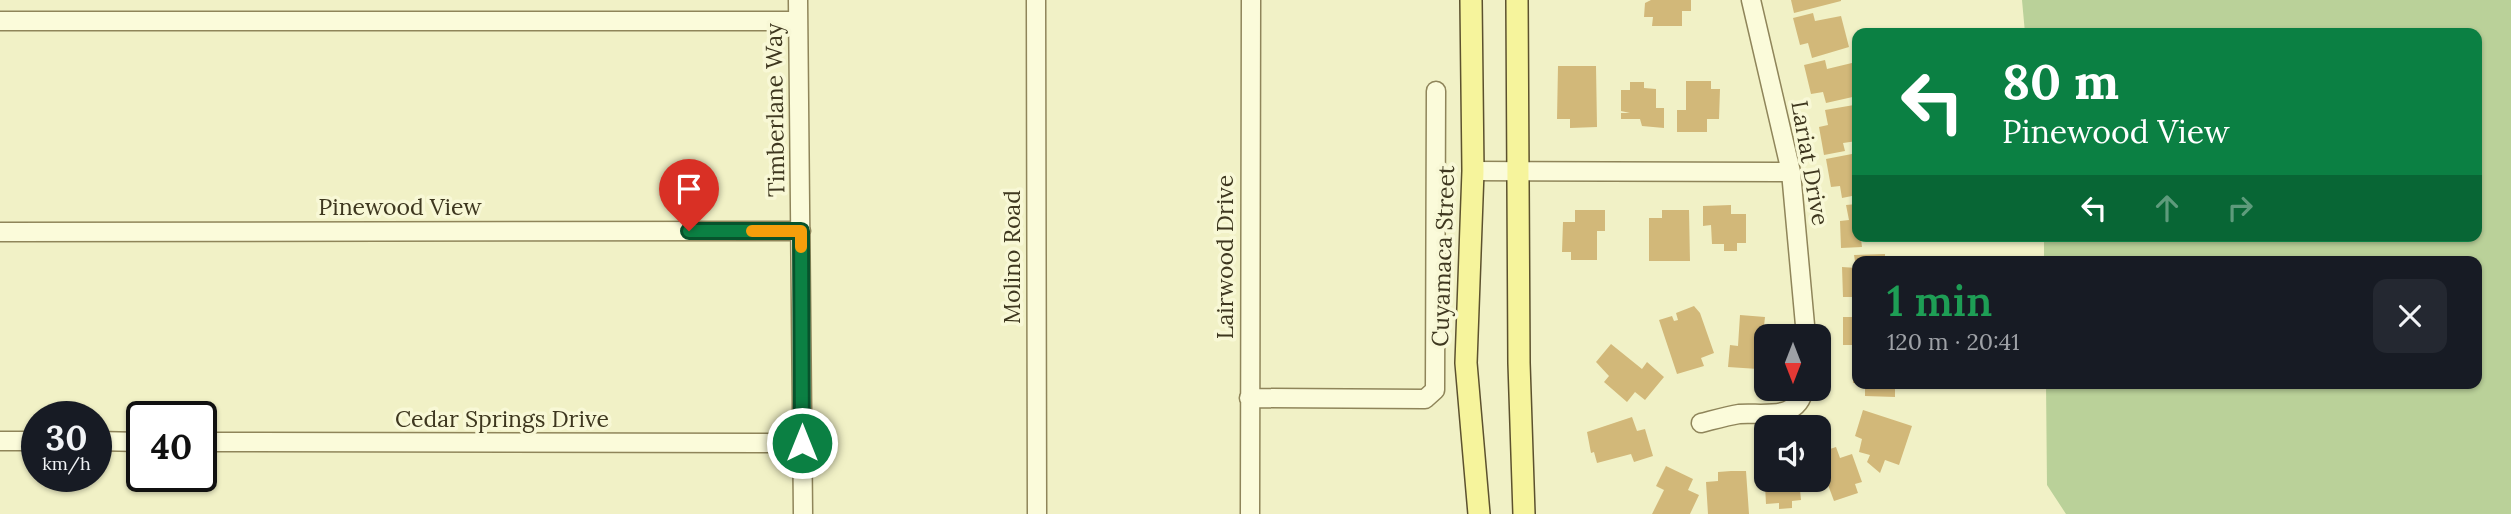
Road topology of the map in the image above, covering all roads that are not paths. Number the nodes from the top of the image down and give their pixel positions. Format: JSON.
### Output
{"nodes":[{"id":1,"x":798,"y":0,"type":"edge"},
{"id":2,"x":1036,"y":0,"type":"edge"},
{"id":3,"x":1251,"y":0,"type":"edge"},
{"id":4,"x":1471,"y":0,"type":"edge"},
{"id":5,"x":1517,"y":0,"type":"edge"},
{"id":6,"x":1751,"y":0,"type":"edge"},
{"id":7,"x":0,"y":21,"type":"edge"},
{"id":8,"x":798,"y":21,"type":"junction"},
{"id":9,"x":1436,"y":91,"type":"dead end"},
{"id":10,"x":1520,"y":170,"type":"junction"},
{"id":11,"x":1473,"y":171,"type":"junction"},
{"id":12,"x":1791,"y":172,"type":"junction"},
{"id":13,"x":801,"y":231,"type":"junction"},
{"id":14,"x":0,"y":232,"type":"edge"},
{"id":15,"x":1804,"y":324,"type":"edge"},
{"id":16,"x":1249,"y":398,"type":"junction"},
{"id":17,"x":1798,"y":401,"type":"edge"},
{"id":18,"x":1701,"y":422,"type":"dead end"},
{"id":19,"x":0,"y":441,"type":"edge"},
{"id":20,"x":21,"y":441,"type":"edge"},
{"id":21,"x":217,"y":442,"type":"edge"},
{"id":22,"x":802,"y":443,"type":"junction"},
{"id":23,"x":803,"y":514,"type":"edge"},
{"id":24,"x":1037,"y":514,"type":"edge"},
{"id":25,"x":1250,"y":514,"type":"edge"},
{"id":26,"x":1479,"y":514,"type":"edge"},
{"id":27,"x":1524,"y":514,"type":"edge"}],
"edges":[{"from":1,"to":8,"type":"street","name":"Timberlane Way"},
{"from":2,"to":24,"type":"street","name":"Molino Road"},
{"from":3,"to":16,"type":"street","name":"Lairwood Drive"},
{"from":4,"to":11,"type":"main road","name":"Cuyamaca Street"},
{"from":5,"to":10,"type":"main road"},
{"from":6,"to":12,"type":"street","name":"Lariat Drive"},
{"from":7,"to":8,"type":"street"},
{"from":8,"to":13,"type":"street","name":"Timberlane Way"},
{"from":9,"to":16,"type":"street"},
{"from":10,"to":11,"type":"street"},
{"from":10,"to":12,"type":"street"},
{"from":10,"to":27,"type":"main road"},
{"from":11,"to":26,"type":"main road","name":"Cuyamaca Street"},
{"from":12,"to":15,"type":"street","name":"Lariat Drive"},
{"from":13,"to":14,"type":"street","name":"Pinewood View"},
{"from":13,"to":22,"type":"street","name":"Timberlane Way"},
{"from":16,"to":25,"type":"street","name":"Lairwood Drive"},
{"from":17,"to":18,"type":"street"},
{"from":19,"to":20,"type":"street"},
{"from":21,"to":22,"type":"street","name":"Cedar Springs Drive"},
{"from":22,"to":23,"type":"street","name":"Timberlane Way"}]}
